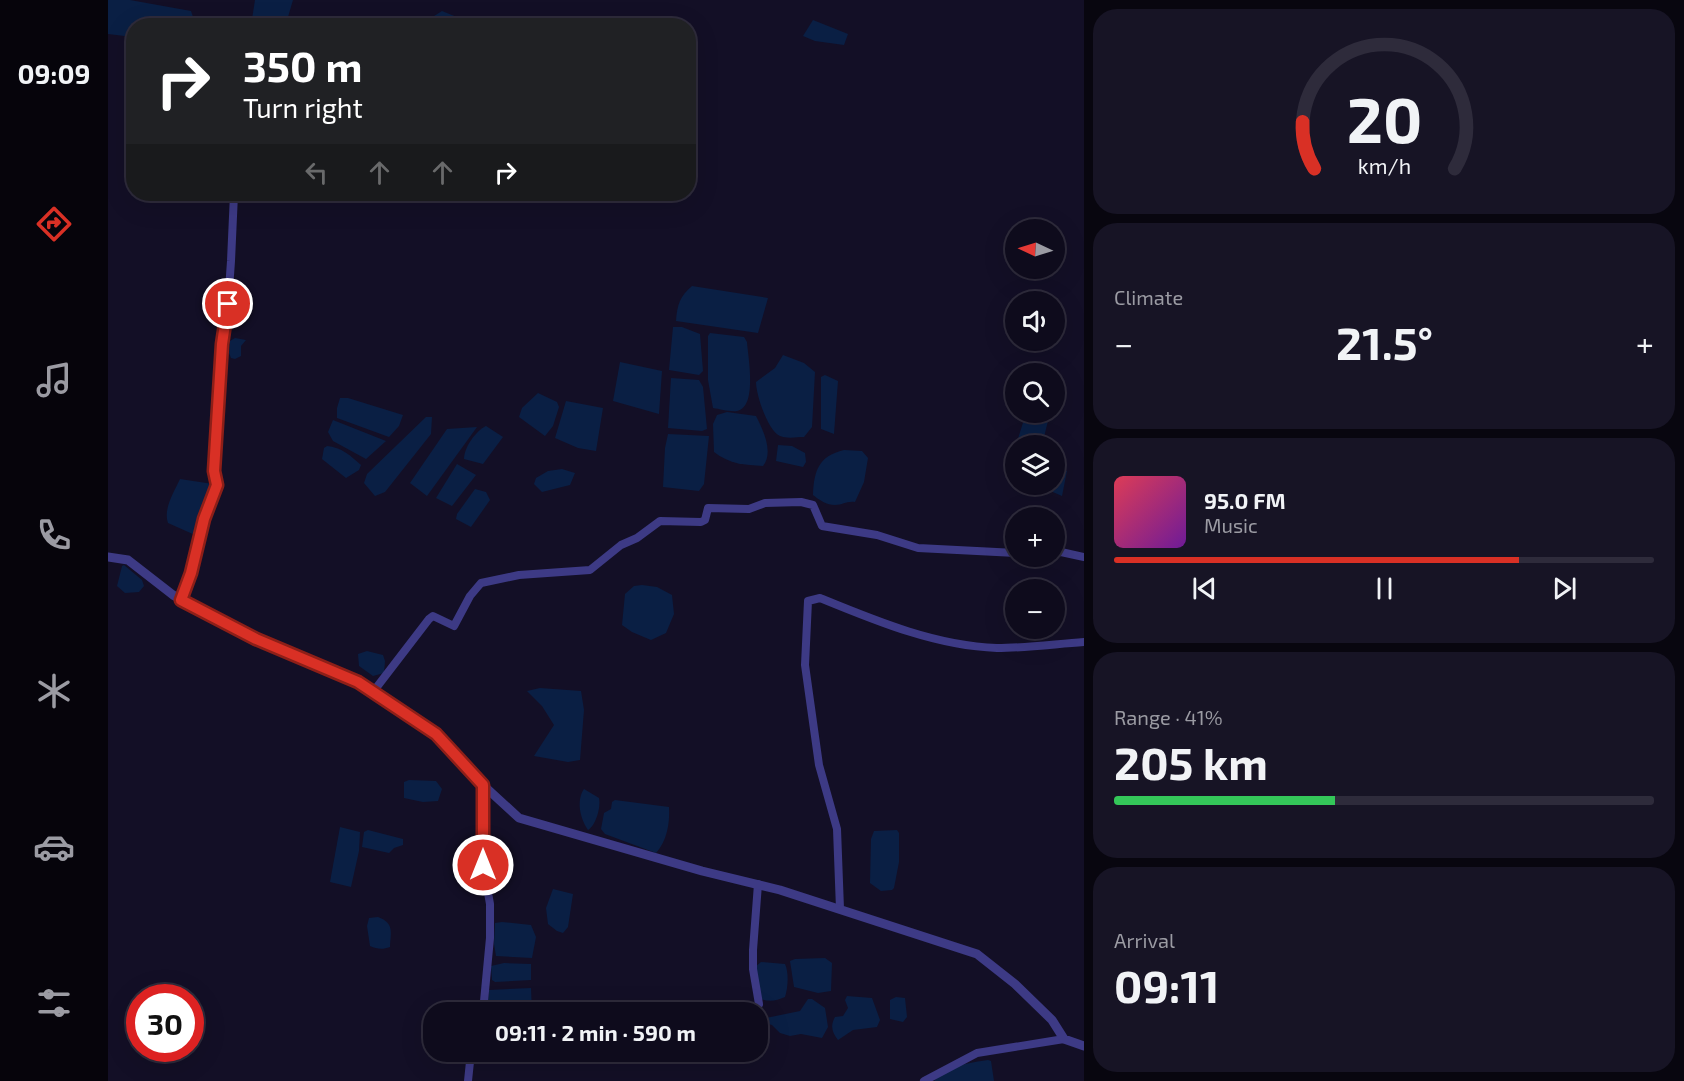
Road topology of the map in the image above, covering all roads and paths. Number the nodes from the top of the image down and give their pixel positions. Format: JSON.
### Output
{"nodes":[{"id":1,"x":234,"y":201,"type":"edge"},
{"id":2,"x":1005,"y":552,"type":"edge"},
{"id":3,"x":1065,"y":553,"type":"edge"},
{"id":4,"x":108,"y":557,"type":"edge"},
{"id":5,"x":1084,"y":557,"type":"edge"},
{"id":6,"x":181,"y":600,"type":"junction"},
{"id":7,"x":1084,"y":642,"type":"edge"},
{"id":8,"x":373,"y":692,"type":"junction"},
{"id":9,"x":483,"y":785,"type":"junction"},
{"id":10,"x":758,"y":884,"type":"junction"},
{"id":11,"x":840,"y":909,"type":"junction"},
{"id":12,"x":484,"y":1002,"type":"edge"},
{"id":13,"x":759,"y":1002,"type":"edge"},
{"id":14,"x":1064,"y":1039,"type":"junction"},
{"id":15,"x":1084,"y":1046,"type":"edge"},
{"id":16,"x":470,"y":1062,"type":"edge"},
{"id":17,"x":468,"y":1081,"type":"edge"},
{"id":18,"x":924,"y":1081,"type":"edge"}],
"edges":[{"from":1,"to":6,"type":"street"},
{"from":2,"to":8,"type":"street"},
{"from":3,"to":5,"type":"street"},
{"from":4,"to":6,"type":"street"},
{"from":6,"to":8,"type":"street"},
{"from":7,"to":11,"type":"street"},
{"from":8,"to":9,"type":"street"},
{"from":9,"to":10,"type":"street"},
{"from":9,"to":12,"type":"street"},
{"from":10,"to":11,"type":"street"},
{"from":10,"to":13,"type":"street"},
{"from":11,"to":14,"type":"street"},
{"from":14,"to":15,"type":"street"},
{"from":14,"to":18,"type":"street"},
{"from":16,"to":17,"type":"street"}]}
